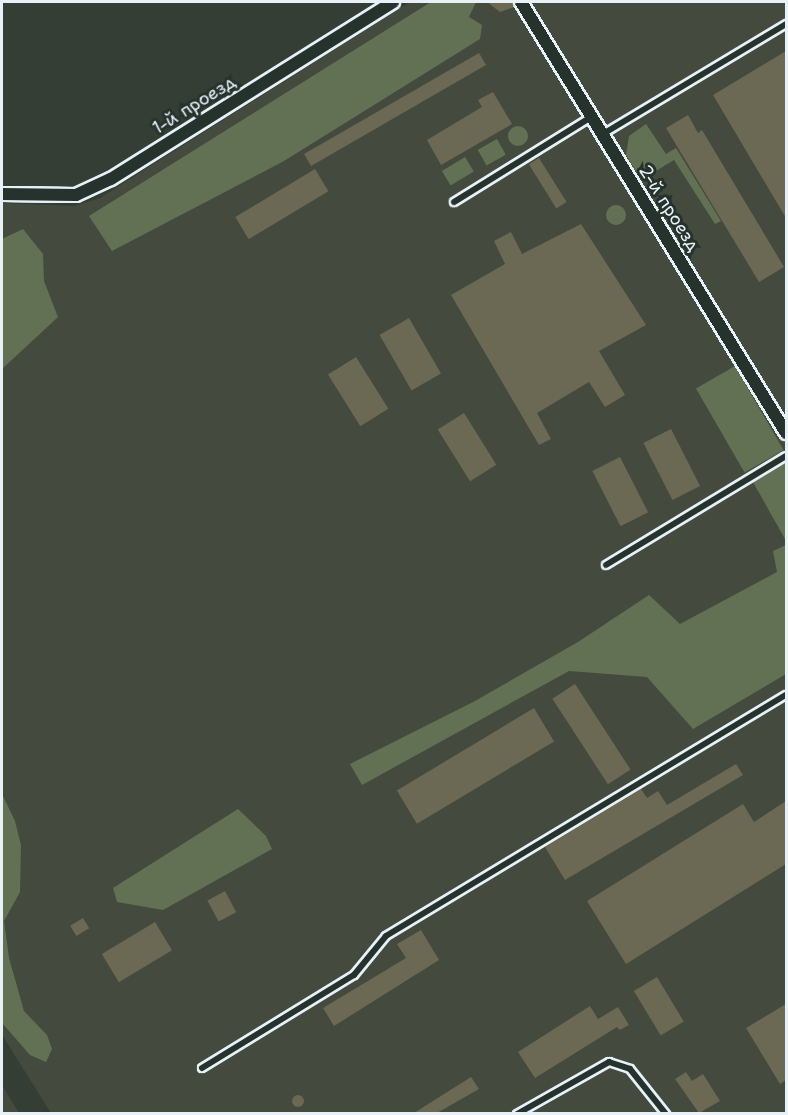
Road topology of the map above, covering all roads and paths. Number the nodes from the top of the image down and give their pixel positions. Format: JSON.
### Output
{"nodes":[{"id":1,"x":393,"y":2,"type":"edge"},
{"id":2,"x":521,"y":2,"type":"edge"},
{"id":3,"x":786,"y":24,"type":"edge"},
{"id":4,"x":592,"y":116,"type":"junction"},
{"id":5,"x":603,"y":134,"type":"junction"},
{"id":6,"x":2,"y":194,"type":"edge"},
{"id":7,"x":454,"y":202,"type":"dead end"},
{"id":8,"x":786,"y":432,"type":"edge"},
{"id":9,"x":786,"y":456,"type":"edge"},
{"id":10,"x":606,"y":565,"type":"dead end"},
{"id":11,"x":786,"y":695,"type":"edge"},
{"id":12,"x":202,"y":1068,"type":"dead end"},
{"id":13,"x":517,"y":1113,"type":"edge"},
{"id":14,"x":666,"y":1113,"type":"edge"}],
"edges":[{"from":1,"to":6,"type":"street","name":"1-й проезд"},
{"from":2,"to":4,"type":"street","name":"2-й проезд"},
{"from":3,"to":5,"type":"lane"},
{"from":4,"to":5,"type":"street","name":"2-й проезд"},
{"from":4,"to":7,"type":"lane"},
{"from":5,"to":8,"type":"street","name":"2-й проезд"},
{"from":9,"to":10,"type":"lane"},
{"from":11,"to":12,"type":"lane"},
{"from":13,"to":14,"type":"lane"}]}
